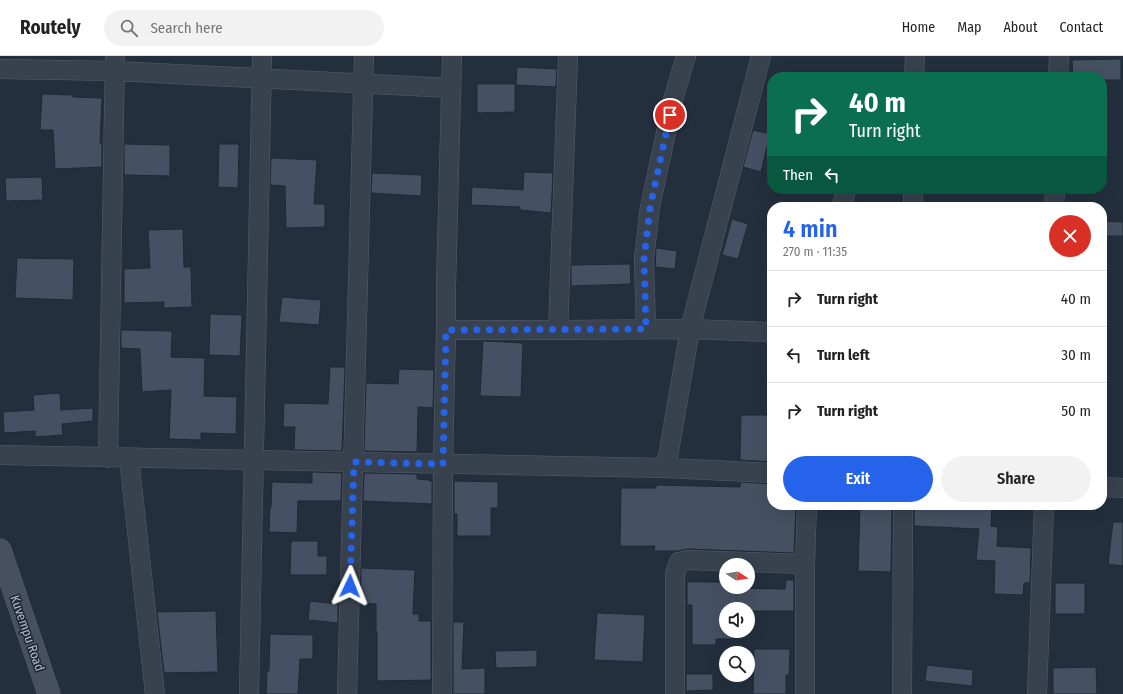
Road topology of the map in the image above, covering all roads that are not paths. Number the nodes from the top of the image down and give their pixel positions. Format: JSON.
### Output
{"nodes":[{"id":1,"x":262,"y":56,"type":"edge"},
{"id":2,"x":364,"y":56,"type":"edge"},
{"id":3,"x":452,"y":56,"type":"edge"},
{"id":4,"x":568,"y":56,"type":"edge"},
{"id":5,"x":686,"y":56,"type":"edge"},
{"id":6,"x":761,"y":56,"type":"edge"},
{"id":7,"x":915,"y":56,"type":"edge"},
{"id":8,"x":1059,"y":56,"type":"edge"},
{"id":9,"x":115,"y":64,"type":"edge"},
{"id":10,"x":0,"y":69,"type":"edge"},
{"id":11,"x":914,"y":72,"type":"edge"},
{"id":12,"x":1058,"y":72,"type":"edge"},
{"id":13,"x":262,"y":79,"type":"junction"},
{"id":14,"x":364,"y":84,"type":"junction"},
{"id":15,"x":451,"y":88,"type":"junction"},
{"id":16,"x":646,"y":329,"type":"junction"},
{"id":17,"x":690,"y":329,"type":"junction"},
{"id":18,"x":446,"y":330,"type":"junction"},
{"id":19,"x":558,"y":330,"type":"junction"},
{"id":20,"x":767,"y":332,"type":"edge"},
{"id":21,"x":0,"y":455,"type":"edge"},
{"id":22,"x":108,"y":458,"type":"junction"},
{"id":23,"x":129,"y":458,"type":"junction"},
{"id":24,"x":254,"y":460,"type":"junction"},
{"id":25,"x":354,"y":462,"type":"junction"},
{"id":26,"x":443,"y":464,"type":"junction"},
{"id":27,"x":666,"y":468,"type":"junction"},
{"id":28,"x":767,"y":473,"type":"edge"},
{"id":29,"x":1107,"y":487,"type":"edge"},
{"id":30,"x":1123,"y":488,"type":"edge"},
{"id":31,"x":807,"y":510,"type":"edge"},
{"id":32,"x":903,"y":510,"type":"edge"},
{"id":33,"x":1044,"y":510,"type":"edge"},
{"id":34,"x":0,"y":550,"type":"edge"},
{"id":35,"x":805,"y":564,"type":"junction"},
{"id":36,"x":49,"y":694,"type":"edge"},
{"id":37,"x":156,"y":694,"type":"edge"},
{"id":38,"x":249,"y":694,"type":"edge"},
{"id":39,"x":347,"y":694,"type":"edge"},
{"id":40,"x":442,"y":694,"type":"edge"},
{"id":41,"x":675,"y":694,"type":"edge"},
{"id":42,"x":805,"y":694,"type":"edge"},
{"id":43,"x":902,"y":694,"type":"edge"},
{"id":44,"x":1036,"y":694,"type":"edge"}],
"edges":[{"from":1,"to":13,"type":"street"},
{"from":2,"to":14,"type":"street"},
{"from":3,"to":15,"type":"street"},
{"from":4,"to":19,"type":"street"},
{"from":5,"to":16,"type":"street"},
{"from":6,"to":17,"type":"street"},
{"from":7,"to":11,"type":"street"},
{"from":8,"to":12,"type":"street"},
{"from":9,"to":10,"type":"street"},
{"from":9,"to":13,"type":"street"},
{"from":9,"to":22,"type":"street"},
{"from":13,"to":14,"type":"street"},
{"from":13,"to":24,"type":"street"},
{"from":14,"to":15,"type":"street"},
{"from":14,"to":25,"type":"street"},
{"from":15,"to":18,"type":"street"},
{"from":16,"to":17,"type":"street"},
{"from":16,"to":19,"type":"street"},
{"from":17,"to":20,"type":"street"},
{"from":17,"to":27,"type":"street"},
{"from":18,"to":19,"type":"street"},
{"from":18,"to":26,"type":"street"},
{"from":21,"to":22,"type":"street"},
{"from":22,"to":23,"type":"street"},
{"from":23,"to":24,"type":"street"},
{"from":23,"to":37,"type":"street"},
{"from":24,"to":25,"type":"street"},
{"from":24,"to":38,"type":"street"},
{"from":25,"to":26,"type":"street"},
{"from":25,"to":39,"type":"street"},
{"from":26,"to":27,"type":"street"},
{"from":26,"to":40,"type":"street"},
{"from":27,"to":28,"type":"street"},
{"from":29,"to":30,"type":"street"},
{"from":31,"to":35,"type":"street"},
{"from":32,"to":43,"type":"street"},
{"from":33,"to":44,"type":"street"},
{"from":34,"to":36,"type":"main road","name":"Kuvempu Road"},
{"from":35,"to":41,"type":"street"},
{"from":35,"to":42,"type":"street"}]}
